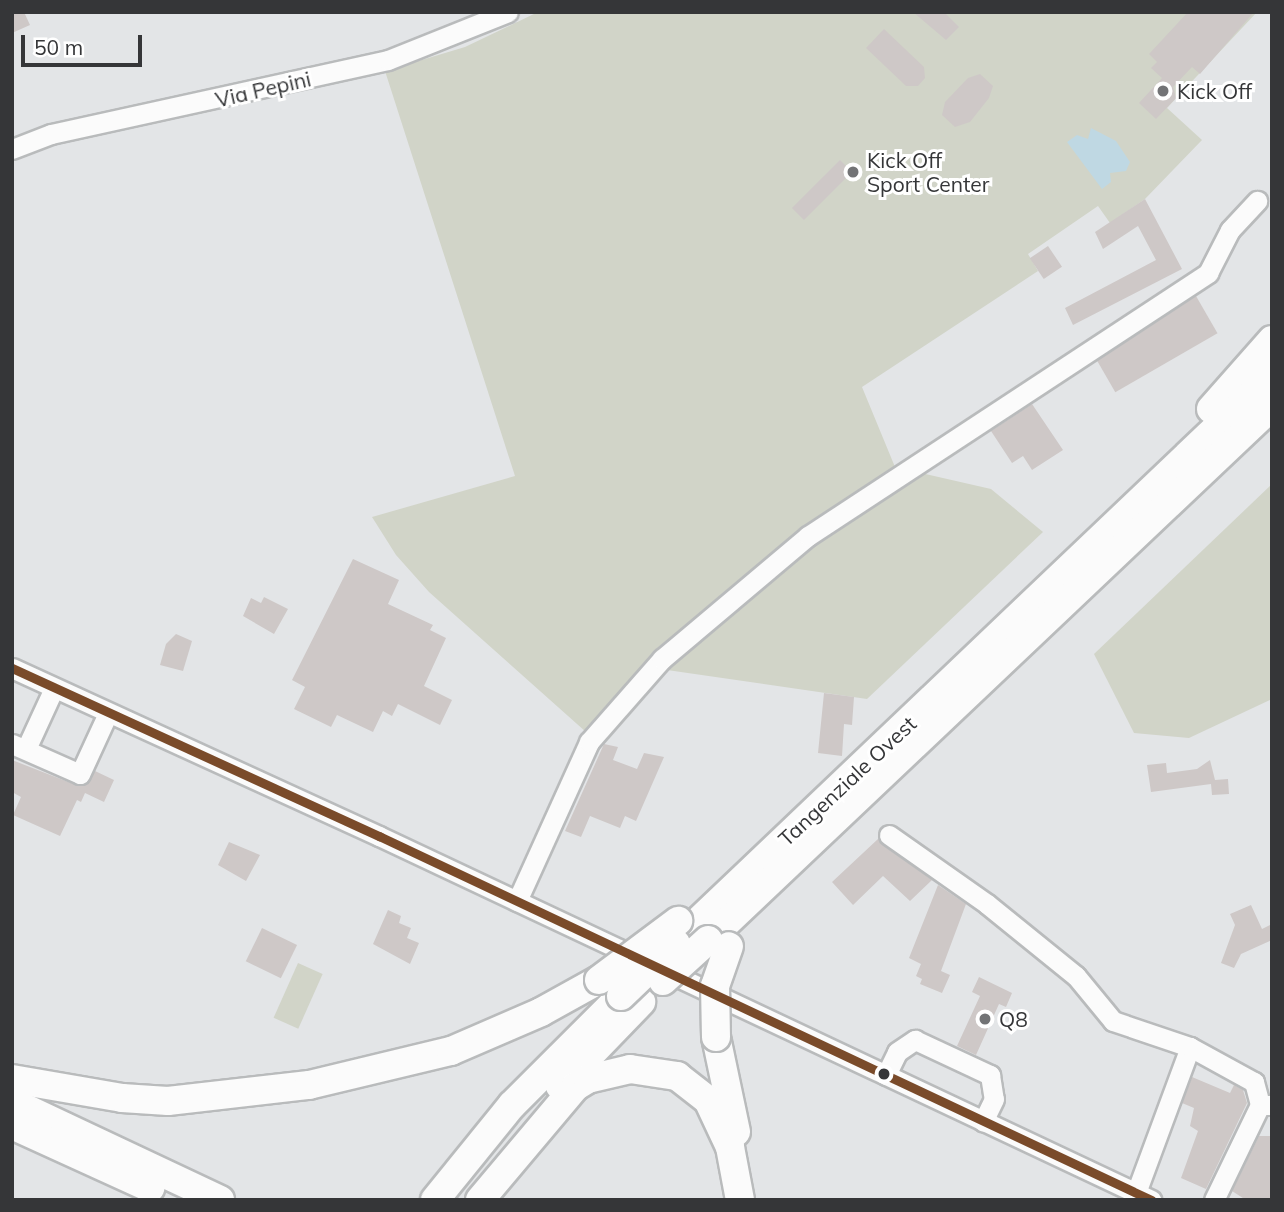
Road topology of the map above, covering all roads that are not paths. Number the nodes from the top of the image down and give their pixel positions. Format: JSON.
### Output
{"nodes":[{"id":1,"x":508,"y":12,"type":"edge"},
{"id":2,"x":12,"y":149,"type":"edge"},
{"id":3,"x":1257,"y":201,"type":"dead end"},
{"id":4,"x":1272,"y":340,"type":"edge"},
{"id":5,"x":1272,"y":375,"type":"edge"},
{"id":6,"x":1272,"y":406,"type":"edge"},
{"id":7,"x":1272,"y":428,"type":"edge"},
{"id":8,"x":1182,"y":494,"type":"junction"},
{"id":9,"x":1081,"y":560,"type":"junction"},
{"id":10,"x":12,"y":668,"type":"edge"},
{"id":11,"x":54,"y":688,"type":"junction"},
{"id":12,"x":108,"y":713,"type":"junction"},
{"id":13,"x":19,"y":747,"type":"edge"},
{"id":14,"x":889,"y":835,"type":"dead end"},
{"id":15,"x":517,"y":901,"type":"junction"},
{"id":16,"x":701,"y":934,"type":"junction"},
{"id":17,"x":620,"y":992,"type":"junction"},
{"id":18,"x":1190,"y":1047,"type":"junction"},
{"id":19,"x":886,"y":1075,"type":"junction"},
{"id":20,"x":12,"y":1079,"type":"edge"},
{"id":21,"x":12,"y":1102,"type":"edge"},
{"id":22,"x":1266,"y":1105,"type":"edge"},
{"id":23,"x":983,"y":1122,"type":"junction"},
{"id":24,"x":12,"y":1125,"type":"edge"},
{"id":25,"x":1143,"y":1196,"type":"edge"},
{"id":26,"x":175,"y":1200,"type":"edge"},
{"id":27,"x":220,"y":1200,"type":"edge"},
{"id":28,"x":435,"y":1200,"type":"edge"},
{"id":29,"x":469,"y":1200,"type":"edge"},
{"id":30,"x":480,"y":1200,"type":"edge"},
{"id":31,"x":740,"y":1200,"type":"edge"},
{"id":32,"x":750,"y":1200,"type":"edge"},
{"id":33,"x":1214,"y":1200,"type":"edge"}],
"edges":[{"from":1,"to":2,"type":"street","name":"Via Pepini"},
{"from":3,"to":15,"type":"street"},
{"from":4,"to":9,"type":"highway"},
{"from":5,"to":9,"type":"highway","name":"Tangenziale Ovest"},
{"from":6,"to":8,"type":"highway","name":"Tangenziale Ovest"},
{"from":7,"to":8,"type":"highway"},
{"from":8,"to":16,"type":"highway","name":"Tangenziale Ovest"},
{"from":9,"to":16,"type":"highway","name":"Tangenziale Ovest"},
{"from":10,"to":11,"type":"street"},
{"from":11,"to":12,"type":"street"},
{"from":11,"to":13,"type":"street"},
{"from":12,"to":13,"type":"street"},
{"from":12,"to":15,"type":"street"},
{"from":14,"to":18,"type":"street"},
{"from":15,"to":19,"type":"street"},
{"from":16,"to":17,"type":"highway","name":"Tangenziale Ovest","bridge":true},
{"from":16,"to":17,"type":"highway","bridge":true},
{"from":16,"to":32,"type":"highway","bridge":true},
{"from":17,"to":20,"type":"highway"},
{"from":17,"to":28,"type":"highway","name":"Tangenziale Ovest"},
{"from":17,"to":29,"type":"highway","name":"Tangenziale Ovest"},
{"from":18,"to":22,"type":"street"},
{"from":18,"to":25,"type":"street"},
{"from":19,"to":23,"type":"street"},
{"from":19,"to":23,"type":"street"},
{"from":21,"to":27,"type":"highway"},
{"from":22,"to":33,"type":"street"},
{"from":23,"to":25,"type":"street"},
{"from":24,"to":26,"type":"highway"},
{"from":30,"to":31,"type":"highway"}]}
